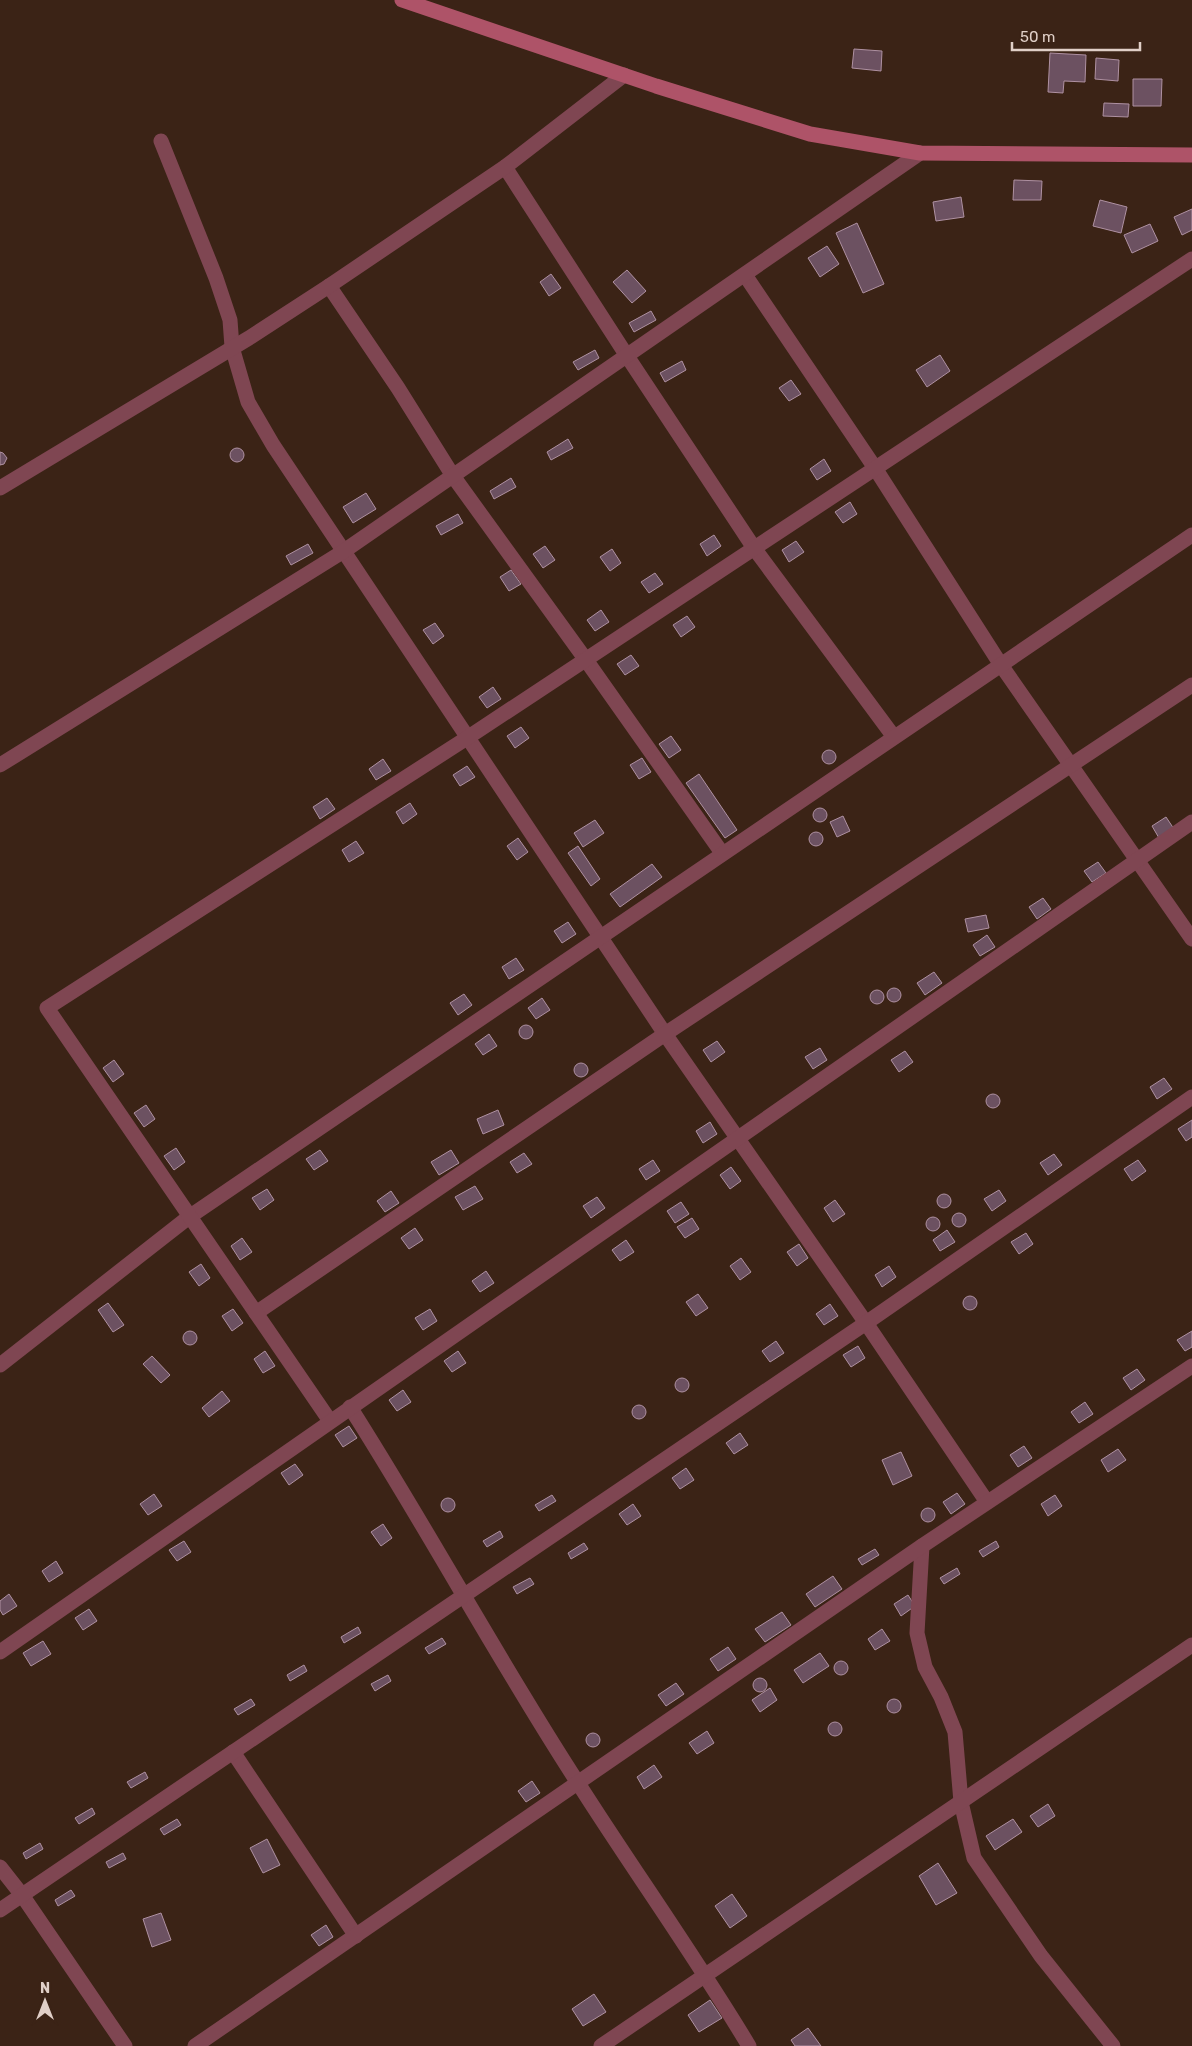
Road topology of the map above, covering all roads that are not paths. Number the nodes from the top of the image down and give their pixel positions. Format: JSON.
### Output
{"nodes":[{"id":1,"x":402,"y":0,"type":"edge"},
{"id":2,"x":624,"y":75,"type":"junction"},
{"id":3,"x":161,"y":141,"type":"dead end"},
{"id":4,"x":920,"y":153,"type":"junction"},
{"id":5,"x":1192,"y":155,"type":"edge"},
{"id":6,"x":505,"y":167,"type":"junction"},
{"id":7,"x":1192,"y":259,"type":"edge"},
{"id":8,"x":745,"y":275,"type":"junction"},
{"id":9,"x":329,"y":286,"type":"junction"},
{"id":10,"x":232,"y":348,"type":"junction"},
{"id":11,"x":627,"y":356,"type":"junction"},
{"id":12,"x":876,"y":468,"type":"junction"},
{"id":13,"x":453,"y":476,"type":"junction"},
{"id":14,"x":0,"y":488,"type":"edge"},
{"id":15,"x":1192,"y":535,"type":"edge"},
{"id":16,"x":754,"y":548,"type":"junction"},
{"id":17,"x":344,"y":552,"type":"junction"},
{"id":18,"x":586,"y":660,"type":"junction"},
{"id":19,"x":1001,"y":665,"type":"junction"},
{"id":20,"x":1192,"y":685,"type":"edge"},
{"id":21,"x":894,"y":737,"type":"junction"},
{"id":22,"x":467,"y":738,"type":"junction"},
{"id":23,"x":0,"y":765,"type":"edge"},
{"id":24,"x":1071,"y":766,"type":"junction"},
{"id":25,"x":1192,"y":822,"type":"edge"},
{"id":26,"x":722,"y":853,"type":"junction"},
{"id":27,"x":1136,"y":861,"type":"junction"},
{"id":28,"x":601,"y":936,"type":"junction"},
{"id":29,"x":1192,"y":939,"type":"edge"},
{"id":30,"x":666,"y":1034,"type":"junction"},
{"id":31,"x":1192,"y":1097,"type":"edge"},
{"id":32,"x":739,"y":1137,"type":"junction"},
{"id":33,"x":189,"y":1217,"type":"junction"},
{"id":34,"x":256,"y":1313,"type":"junction"},
{"id":35,"x":866,"y":1323,"type":"junction"},
{"id":36,"x":0,"y":1365,"type":"edge"},
{"id":37,"x":1192,"y":1366,"type":"edge"},
{"id":38,"x":350,"y":1407,"type":"junction"},
{"id":39,"x":330,"y":1421,"type":"junction"},
{"id":40,"x":987,"y":1502,"type":"junction"},
{"id":41,"x":922,"y":1546,"type":"junction"},
{"id":42,"x":464,"y":1595,"type":"junction"},
{"id":43,"x":1192,"y":1645,"type":"edge"},
{"id":44,"x":0,"y":1652,"type":"edge"},
{"id":45,"x":233,"y":1752,"type":"junction"},
{"id":46,"x":578,"y":1783,"type":"junction"},
{"id":47,"x":961,"y":1802,"type":"junction"},
{"id":48,"x":0,"y":1867,"type":"edge"},
{"id":49,"x":22,"y":1895,"type":"junction"},
{"id":50,"x":0,"y":1910,"type":"edge"},
{"id":51,"x":356,"y":1936,"type":"junction"},
{"id":52,"x":706,"y":1974,"type":"junction"},
{"id":53,"x":126,"y":2046,"type":"edge"},
{"id":54,"x":195,"y":2046,"type":"edge"},
{"id":55,"x":601,"y":2046,"type":"edge"},
{"id":56,"x":750,"y":2046,"type":"edge"},
{"id":57,"x":1113,"y":2046,"type":"edge"}],
"edges":[{"from":1,"to":2,"type":"main road"},
{"from":2,"to":4,"type":"main road"},
{"from":2,"to":6,"type":"street"},
{"from":3,"to":10,"type":"street"},
{"from":4,"to":5,"type":"main road"},
{"from":4,"to":8,"type":"street"},
{"from":6,"to":9,"type":"street"},
{"from":6,"to":11,"type":"street"},
{"from":7,"to":12,"type":"street"},
{"from":8,"to":11,"type":"street"},
{"from":8,"to":12,"type":"street"},
{"from":9,"to":10,"type":"street"},
{"from":9,"to":13,"type":"street"},
{"from":10,"to":14,"type":"street"},
{"from":10,"to":17,"type":"street"},
{"from":11,"to":13,"type":"street"},
{"from":11,"to":16,"type":"street"},
{"from":12,"to":16,"type":"street"},
{"from":12,"to":19,"type":"street"},
{"from":13,"to":17,"type":"street"},
{"from":13,"to":18,"type":"street"},
{"from":15,"to":19,"type":"street"},
{"from":16,"to":18,"type":"street"},
{"from":16,"to":21,"type":"street"},
{"from":17,"to":22,"type":"street"},
{"from":17,"to":23,"type":"street"},
{"from":18,"to":22,"type":"street"},
{"from":18,"to":26,"type":"street"},
{"from":19,"to":21,"type":"street"},
{"from":19,"to":24,"type":"street"},
{"from":20,"to":24,"type":"street"},
{"from":21,"to":26,"type":"street"},
{"from":22,"to":28,"type":"street"},
{"from":22,"to":33,"type":"street"},
{"from":24,"to":27,"type":"street"},
{"from":24,"to":30,"type":"street"},
{"from":25,"to":27,"type":"street"},
{"from":26,"to":28,"type":"street"},
{"from":27,"to":29,"type":"street"},
{"from":27,"to":32,"type":"street"},
{"from":28,"to":30,"type":"street"},
{"from":28,"to":33,"type":"street"},
{"from":30,"to":32,"type":"street"},
{"from":30,"to":34,"type":"street"},
{"from":31,"to":35,"type":"street"},
{"from":32,"to":35,"type":"street"},
{"from":32,"to":38,"type":"street"},
{"from":33,"to":34,"type":"street"},
{"from":33,"to":36,"type":"street"},
{"from":34,"to":39,"type":"street"},
{"from":35,"to":40,"type":"street"},
{"from":35,"to":42,"type":"street"},
{"from":37,"to":40,"type":"street"},
{"from":38,"to":39,"type":"street"},
{"from":38,"to":42,"type":"street"},
{"from":39,"to":44,"type":"street"},
{"from":40,"to":41,"type":"street"},
{"from":41,"to":46,"type":"street"},
{"from":41,"to":47,"type":"street"},
{"from":42,"to":45,"type":"street"},
{"from":42,"to":46,"type":"street"},
{"from":43,"to":47,"type":"street"},
{"from":45,"to":49,"type":"street"},
{"from":45,"to":51,"type":"street"},
{"from":46,"to":51,"type":"street"},
{"from":46,"to":52,"type":"street"},
{"from":47,"to":52,"type":"street"},
{"from":47,"to":57,"type":"street"},
{"from":48,"to":49,"type":"street"},
{"from":49,"to":50,"type":"street"},
{"from":49,"to":53,"type":"street"},
{"from":51,"to":54,"type":"street"},
{"from":52,"to":55,"type":"street"},
{"from":52,"to":56,"type":"street"}]}
